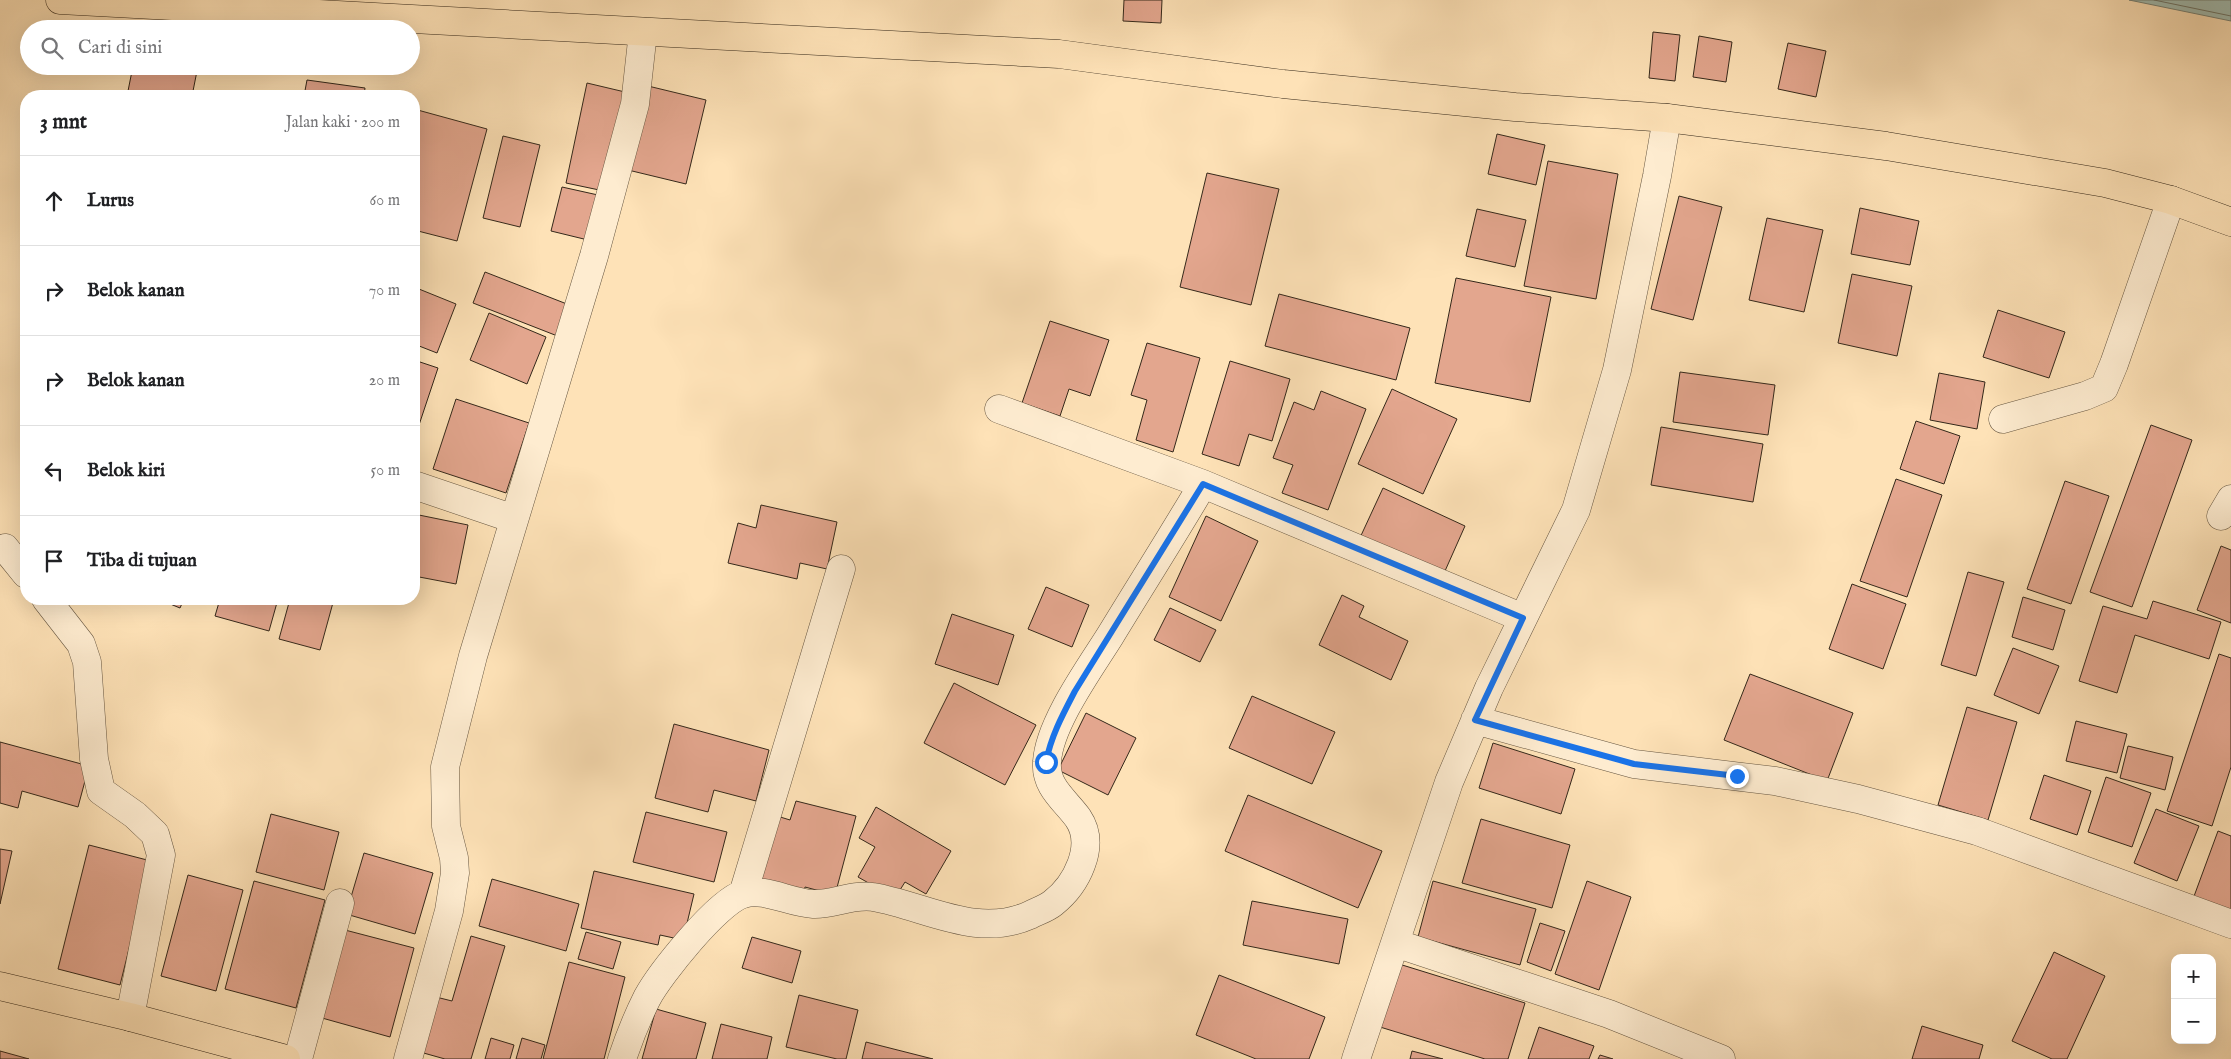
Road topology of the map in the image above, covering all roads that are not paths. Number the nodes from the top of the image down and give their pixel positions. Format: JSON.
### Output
{"nodes":[{"id":1,"x":67,"y":1,"type":"edge"},
{"id":2,"x":643,"y":32,"type":"junction"},
{"id":3,"x":1666,"y":118,"type":"junction"},
{"id":4,"x":2171,"y":200,"type":"junction"},
{"id":5,"x":2231,"y":222,"type":"edge"},
{"id":6,"x":999,"y":409,"type":"dead end"},
{"id":7,"x":2003,"y":419,"type":"dead end"},
{"id":8,"x":1203,"y":484,"type":"junction"},
{"id":9,"x":420,"y":487,"type":"edge"},
{"id":10,"x":514,"y":519,"type":"junction"},
{"id":11,"x":5,"y":548,"type":"dead end"},
{"id":12,"x":20,"y":567,"type":"edge"},
{"id":13,"x":841,"y":569,"type":"dead end"},
{"id":14,"x":51,"y":605,"type":"edge"},
{"id":15,"x":1523,"y":618,"type":"junction"},
{"id":16,"x":1475,"y":720,"type":"junction"},
{"id":17,"x":742,"y":894,"type":"junction"},
{"id":18,"x":340,"y":902,"type":"dead end"},
{"id":19,"x":2231,"y":924,"type":"edge"},
{"id":20,"x":1394,"y":943,"type":"junction"},
{"id":21,"x":0,"y":986,"type":"edge"},
{"id":22,"x":130,"y":1017,"type":"junction"},
{"id":23,"x":286,"y":1059,"type":"edge"},
{"id":24,"x":298,"y":1059,"type":"edge"},
{"id":25,"x":408,"y":1059,"type":"edge"},
{"id":26,"x":622,"y":1059,"type":"edge"},
{"id":27,"x":1356,"y":1059,"type":"edge"},
{"id":28,"x":1721,"y":1059,"type":"edge"}],
"edges":[{"from":1,"to":2,"type":"highway"},
{"from":2,"to":3,"type":"highway"},
{"from":2,"to":10,"type":"street"},
{"from":3,"to":4,"type":"highway"},
{"from":3,"to":15,"type":"street"},
{"from":4,"to":5,"type":"highway"},
{"from":4,"to":7,"type":"street"},
{"from":6,"to":8,"type":"street"},
{"from":8,"to":15,"type":"street"},
{"from":8,"to":17,"type":"street"},
{"from":9,"to":10,"type":"street"},
{"from":10,"to":25,"type":"street"},
{"from":11,"to":12,"type":"street"},
{"from":13,"to":17,"type":"street"},
{"from":14,"to":22,"type":"street"},
{"from":15,"to":16,"type":"street"},
{"from":16,"to":19,"type":"street"},
{"from":16,"to":20,"type":"street"},
{"from":17,"to":26,"type":"street"},
{"from":18,"to":24,"type":"street"},
{"from":20,"to":27,"type":"street"},
{"from":20,"to":28,"type":"street"},
{"from":21,"to":22,"type":"highway"},
{"from":22,"to":23,"type":"highway"}]}
